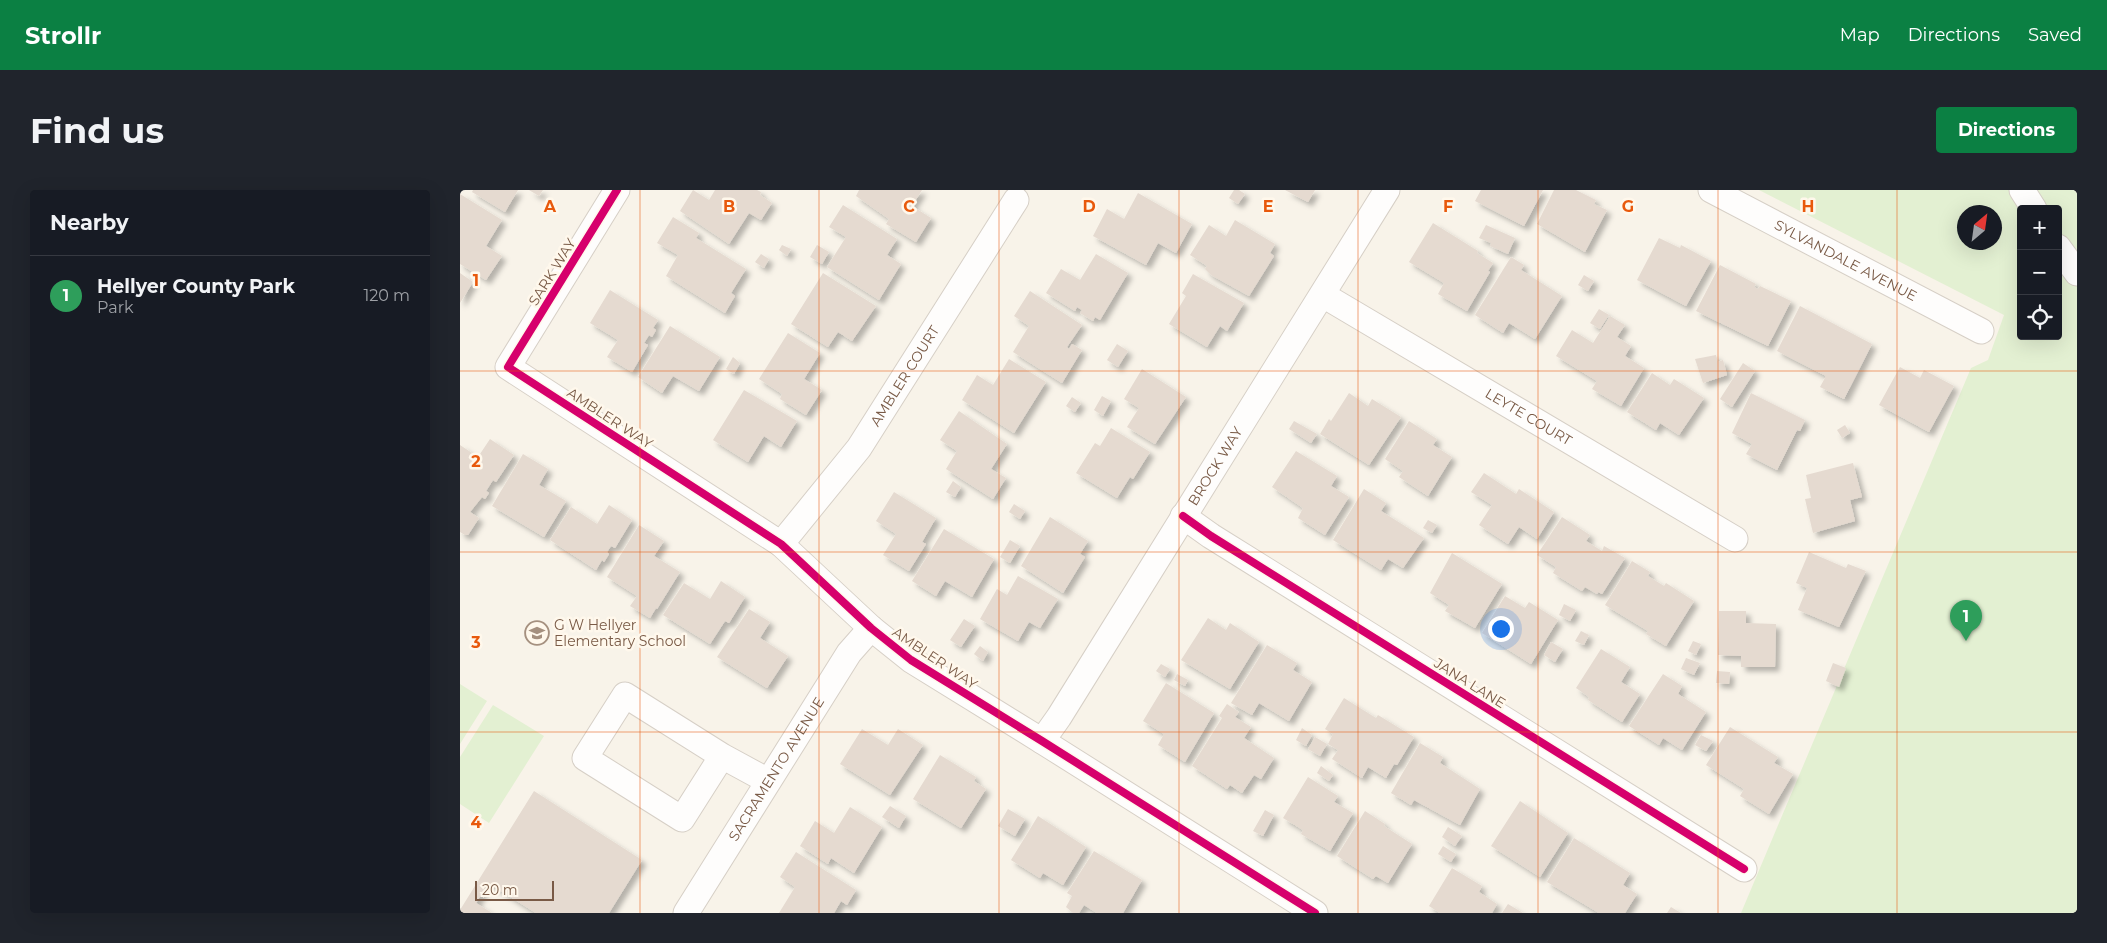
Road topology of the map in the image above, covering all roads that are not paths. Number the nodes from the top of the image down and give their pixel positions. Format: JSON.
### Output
{"nodes":[{"id":1,"x":618,"y":190,"type":"edge"},
{"id":2,"x":1388,"y":190,"type":"edge"},
{"id":3,"x":1710,"y":190,"type":"edge"},
{"id":4,"x":2022,"y":190,"type":"edge"},
{"id":5,"x":1016,"y":200,"type":"dead end"},
{"id":6,"x":2031,"y":205,"type":"edge"},
{"id":7,"x":2060,"y":250,"type":"edge"},
{"id":8,"x":2077,"y":273,"type":"edge"},
{"id":9,"x":1323,"y":295,"type":"junction"},
{"id":10,"x":1981,"y":332,"type":"dead end"},
{"id":11,"x":508,"y":367,"type":"joint"},
{"id":12,"x":1183,"y":516,"type":"junction"},
{"id":13,"x":1735,"y":539,"type":"dead end"},
{"id":14,"x":781,"y":544,"type":"junction"},
{"id":15,"x":871,"y":628,"type":"junction"},
{"id":16,"x":1042,"y":741,"type":"junction"},
{"id":17,"x":722,"y":756,"type":"junction"},
{"id":18,"x":768,"y":781,"type":"junction"},
{"id":19,"x":1744,"y":869,"type":"dead end"},
{"id":20,"x":686,"y":913,"type":"edge"},
{"id":21,"x":1315,"y":913,"type":"edge"}],
"edges":[{"from":1,"to":11,"type":"street","name":"SARK WAY"},
{"from":2,"to":9,"type":"street","name":"BROCK WAY"},
{"from":3,"to":10,"type":"street","name":"SYLVANDALE AVENUE"},
{"from":4,"to":6,"type":"street"},
{"from":5,"to":14,"type":"street","name":"AMBLER COURT"},
{"from":7,"to":8,"type":"street"},
{"from":9,"to":12,"type":"street","name":"BROCK WAY"},
{"from":9,"to":13,"type":"street","name":"LEYTE COURT"},
{"from":11,"to":14,"type":"street","name":"AMBLER WAY"},
{"from":12,"to":16,"type":"street","name":"BROCK WAY"},
{"from":12,"to":19,"type":"street","name":"JANA LANE"},
{"from":14,"to":15,"type":"street","name":"AMBLER WAY"},
{"from":15,"to":16,"type":"street","name":"AMBLER WAY"},
{"from":15,"to":18,"type":"street","name":"SACRAMENTO AVENUE"},
{"from":16,"to":21,"type":"street","name":"AMBLER WAY"},
{"from":17,"to":17,"type":"street"},
{"from":17,"to":18,"type":"street"},
{"from":18,"to":20,"type":"street","name":"SACRAMENTO AVENUE"}]}
